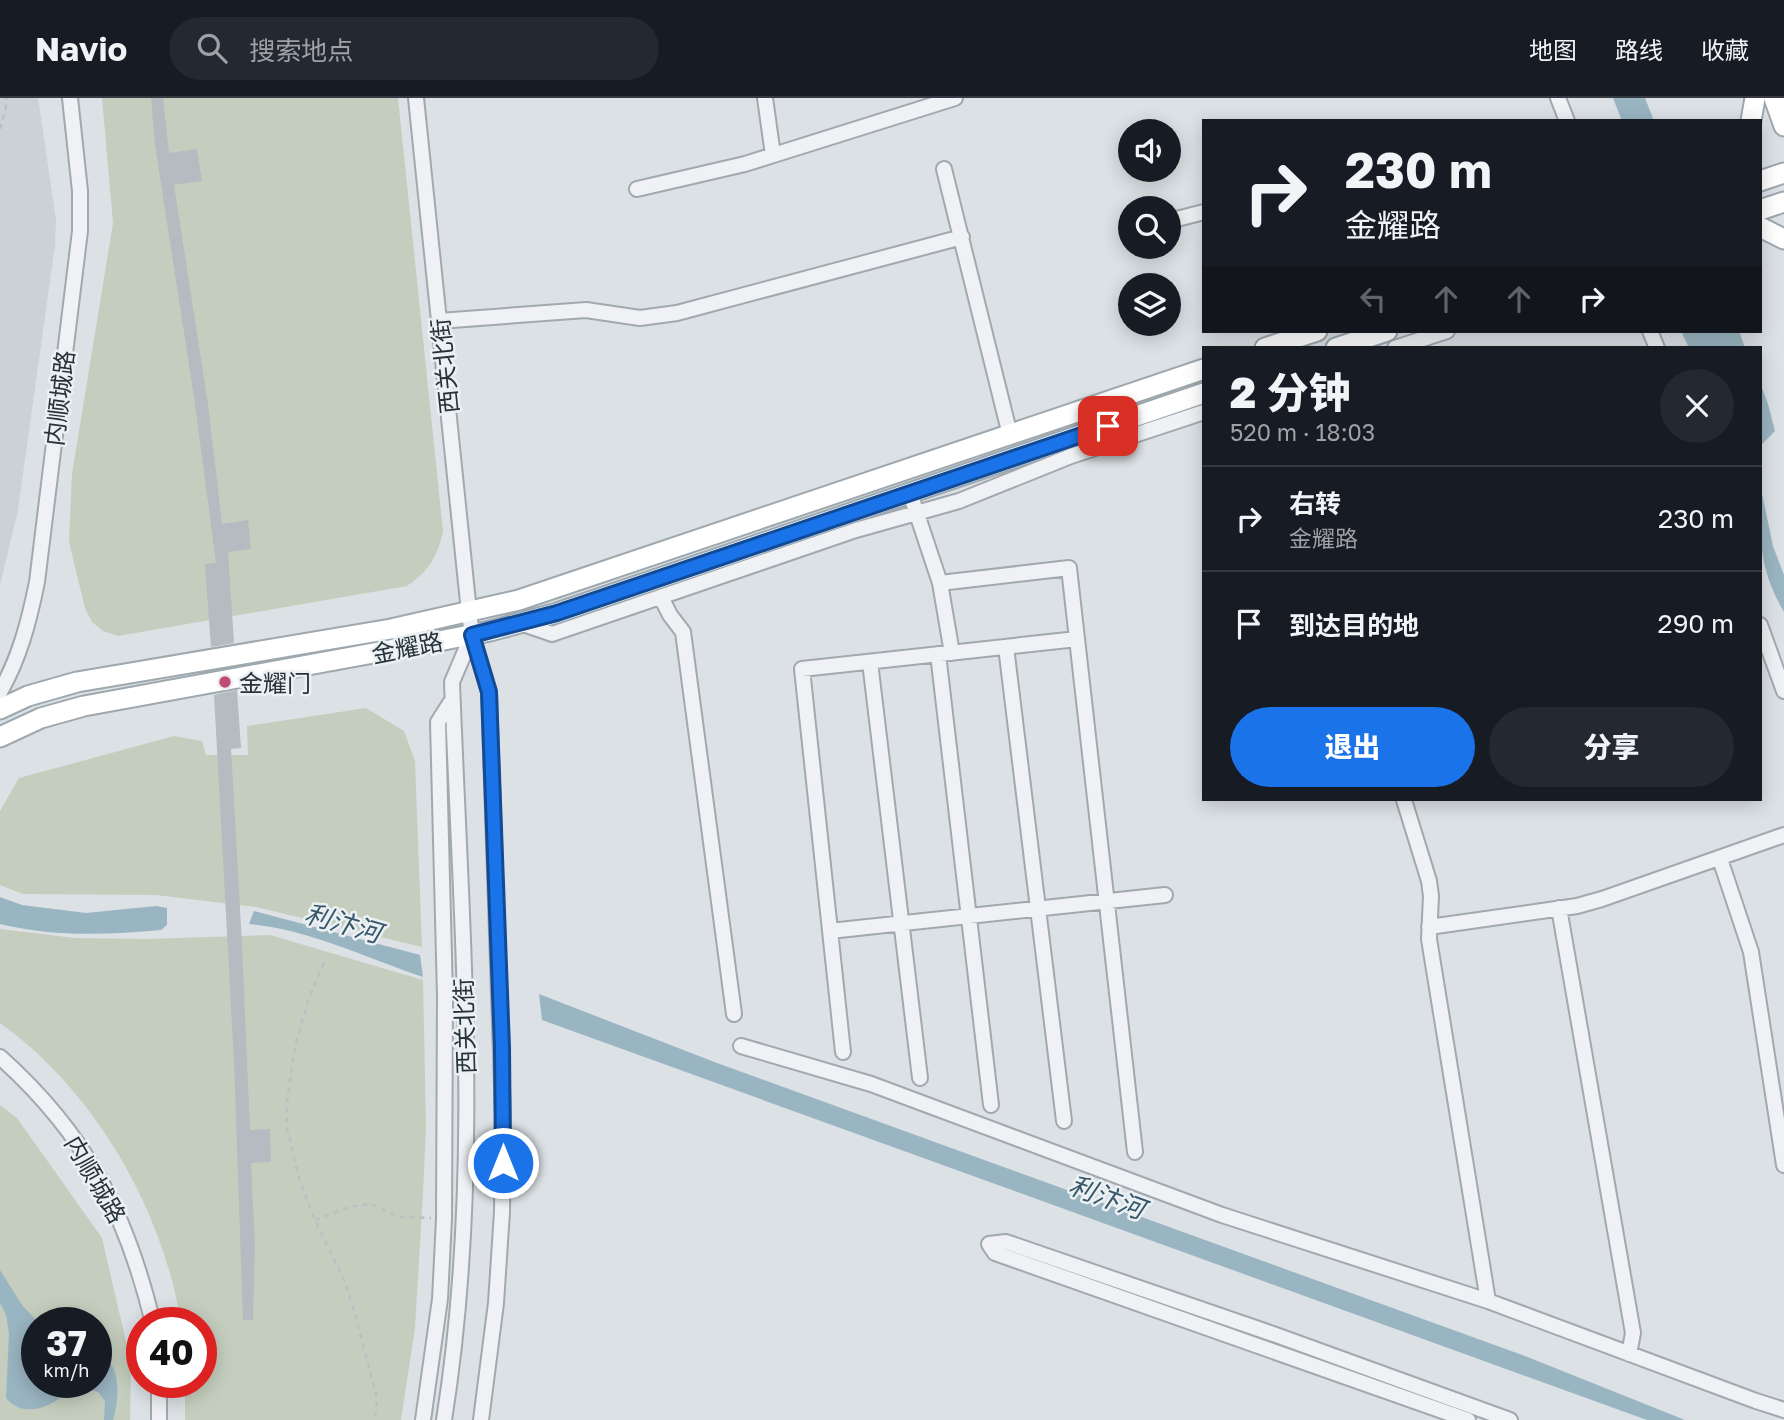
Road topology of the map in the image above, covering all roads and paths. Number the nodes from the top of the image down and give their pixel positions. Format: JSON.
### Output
{"nodes":[{"id":1,"x":6,"y":98,"type":"edge"},
{"id":2,"x":70,"y":98,"type":"edge"},
{"id":3,"x":416,"y":98,"type":"edge"},
{"id":4,"x":765,"y":98,"type":"edge"},
{"id":5,"x":955,"y":98,"type":"edge"},
{"id":6,"x":1558,"y":98,"type":"edge"},
{"id":7,"x":1755,"y":98,"type":"edge"},
{"id":8,"x":1774,"y":98,"type":"edge"},
{"id":9,"x":1566,"y":119,"type":"edge"},
{"id":10,"x":1751,"y":119,"type":"edge"},
{"id":11,"x":1784,"y":126,"type":"edge"},
{"id":12,"x":0,"y":129,"type":"edge"},
{"id":13,"x":773,"y":155,"type":"junction"},
{"id":14,"x":944,"y":169,"type":"dead end"},
{"id":15,"x":1784,"y":173,"type":"edge"},
{"id":16,"x":1762,"y":180,"type":"edge"},
{"id":17,"x":637,"y":189,"type":"dead end"},
{"id":18,"x":1784,"y":202,"type":"edge"},
{"id":19,"x":1762,"y":209,"type":"edge"},
{"id":20,"x":1202,"y":212,"type":"edge"},
{"id":21,"x":1181,"y":217,"type":"edge"},
{"id":22,"x":1762,"y":228,"type":"edge"},
{"id":23,"x":962,"y":237,"type":"junction"},
{"id":24,"x":1784,"y":239,"type":"edge"},
{"id":25,"x":439,"y":321,"type":"junction"},
{"id":26,"x":1311,"y":333,"type":"edge"},
{"id":27,"x":1381,"y":333,"type":"edge"},
{"id":28,"x":1441,"y":333,"type":"edge"},
{"id":29,"x":1271,"y":346,"type":"edge"},
{"id":30,"x":1341,"y":346,"type":"edge"},
{"id":31,"x":1401,"y":346,"type":"edge"},
{"id":32,"x":1202,"y":370,"type":"edge"},
{"id":33,"x":1202,"y":394,"type":"edge"},
{"id":34,"x":1202,"y":413,"type":"edge"},
{"id":35,"x":1010,"y":435,"type":"junction"},
{"id":36,"x":910,"y":493,"type":"junction"},
{"id":37,"x":917,"y":513,"type":"junction"},
{"id":38,"x":940,"y":583,"type":"junction"},
{"id":39,"x":661,"y":597,"type":"junction"},
{"id":40,"x":469,"y":612,"type":"junction"},
{"id":41,"x":520,"y":623,"type":"junction"},
{"id":42,"x":1762,"y":630,"type":"edge"},
{"id":43,"x":472,"y":635,"type":"junction"},
{"id":44,"x":1077,"y":639,"type":"junction"},
{"id":45,"x":1006,"y":647,"type":"junction"},
{"id":46,"x":945,"y":654,"type":"junction"},
{"id":47,"x":870,"y":662,"type":"junction"},
{"id":48,"x":1784,"y":691,"type":"edge"},
{"id":49,"x":0,"y":692,"type":"edge"},
{"id":50,"x":452,"y":700,"type":"junction"},
{"id":51,"x":0,"y":709,"type":"edge"},
{"id":52,"x":0,"y":737,"type":"edge"},
{"id":53,"x":1404,"y":801,"type":"edge"},
{"id":54,"x":1784,"y":835,"type":"edge"},
{"id":55,"x":1720,"y":859,"type":"junction"},
{"id":56,"x":1165,"y":895,"type":"dead end"},
{"id":57,"x":1107,"y":901,"type":"junction"},
{"id":58,"x":1559,"y":908,"type":"junction"},
{"id":59,"x":1038,"y":909,"type":"junction"},
{"id":60,"x":968,"y":916,"type":"junction"},
{"id":61,"x":901,"y":923,"type":"junction"},
{"id":62,"x":1429,"y":927,"type":"junction"},
{"id":63,"x":830,"y":931,"type":"junction"},
{"id":64,"x":324,"y":962,"type":"dead end"},
{"id":65,"x":734,"y":1014,"type":"dead end"},
{"id":66,"x":741,"y":1046,"type":"dead end"},
{"id":67,"x":843,"y":1052,"type":"dead end"},
{"id":68,"x":0,"y":1057,"type":"edge"},
{"id":69,"x":920,"y":1078,"type":"dead end"},
{"id":70,"x":991,"y":1105,"type":"dead end"},
{"id":71,"x":1064,"y":1121,"type":"dead end"},
{"id":72,"x":1135,"y":1152,"type":"dead end"},
{"id":73,"x":1784,"y":1165,"type":"edge"},
{"id":74,"x":444,"y":1219,"type":"junction"},
{"id":75,"x":314,"y":1220,"type":"junction"},
{"id":76,"x":1488,"y":1301,"type":"junction"},
{"id":77,"x":149,"y":1307,"type":"edge"},
{"id":78,"x":1629,"y":1354,"type":"junction"},
{"id":79,"x":159,"y":1398,"type":"edge"},
{"id":80,"x":1784,"y":1410,"type":"edge"},
{"id":81,"x":159,"y":1420,"type":"edge"},
{"id":82,"x":375,"y":1420,"type":"edge"},
{"id":83,"x":423,"y":1420,"type":"edge"},
{"id":84,"x":443,"y":1420,"type":"edge"},
{"id":85,"x":481,"y":1420,"type":"edge"},
{"id":86,"x":1468,"y":1420,"type":"edge"},
{"id":87,"x":1510,"y":1420,"type":"edge"}],
"edges":[{"from":1,"to":12,"type":"path"},
{"from":2,"to":49,"type":"street","name":"内顺城路"},
{"from":3,"to":25,"type":"street","name":"西关北街"},
{"from":4,"to":13,"type":"street"},
{"from":5,"to":13,"type":"street"},
{"from":6,"to":9,"type":"street"},
{"from":7,"to":10,"type":"main road"},
{"from":8,"to":11,"type":"main road"},
{"from":13,"to":17,"type":"street"},
{"from":14,"to":23,"type":"street"},
{"from":15,"to":16,"type":"main road"},
{"from":18,"to":19,"type":"main road"},
{"from":20,"to":21,"type":"street"},
{"from":22,"to":24,"type":"main road"},
{"from":23,"to":25,"type":"street"},
{"from":23,"to":35,"type":"street"},
{"from":25,"to":40,"type":"street","name":"西关北街"},
{"from":26,"to":29,"type":"main road"},
{"from":27,"to":30,"type":"main road"},
{"from":28,"to":31,"type":"street"},
{"from":32,"to":35,"type":"main road","name":"金耀路"},
{"from":33,"to":36,"type":"main road","name":"金耀路"},
{"from":34,"to":37,"type":"street"},
{"from":35,"to":40,"type":"main road","name":"金耀路"},
{"from":36,"to":37,"type":"street"},
{"from":36,"to":41,"type":"main road","name":"金耀路"},
{"from":37,"to":38,"type":"street"},
{"from":37,"to":39,"type":"street"},
{"from":38,"to":44,"type":"street"},
{"from":38,"to":46,"type":"street"},
{"from":39,"to":41,"type":"street"},
{"from":39,"to":65,"type":"street"},
{"from":40,"to":43,"type":"street","name":"西关北街"},
{"from":40,"to":51,"type":"main road","name":"金耀路"},
{"from":41,"to":43,"type":"main road","name":"金耀路"},
{"from":42,"to":48,"type":"street"},
{"from":43,"to":50,"type":"street","name":"西关北街"},
{"from":43,"to":52,"type":"main road","name":"金耀路"},
{"from":43,"to":85,"type":"street","name":"西关北街"},
{"from":44,"to":45,"type":"street"},
{"from":44,"to":57,"type":"street"},
{"from":45,"to":46,"type":"street"},
{"from":45,"to":59,"type":"street"},
{"from":46,"to":47,"type":"street"},
{"from":46,"to":60,"type":"street"},
{"from":47,"to":61,"type":"street"},
{"from":47,"to":63,"type":"street"},
{"from":50,"to":74,"type":"street"},
{"from":50,"to":84,"type":"street","name":"西关北街"},
{"from":53,"to":62,"type":"street"},
{"from":54,"to":55,"type":"street"},
{"from":55,"to":58,"type":"street"},
{"from":55,"to":73,"type":"street"},
{"from":56,"to":57,"type":"street"},
{"from":57,"to":59,"type":"street"},
{"from":57,"to":72,"type":"street"},
{"from":58,"to":62,"type":"street"},
{"from":58,"to":78,"type":"street"},
{"from":59,"to":60,"type":"street"},
{"from":59,"to":71,"type":"street"},
{"from":60,"to":61,"type":"street"},
{"from":60,"to":70,"type":"street"},
{"from":61,"to":63,"type":"street"},
{"from":61,"to":69,"type":"street"},
{"from":62,"to":76,"type":"street"},
{"from":63,"to":67,"type":"street"},
{"from":64,"to":75,"type":"path"},
{"from":66,"to":76,"type":"street"},
{"from":68,"to":77,"type":"street","name":"内顺城路"},
{"from":74,"to":75,"type":"path"},
{"from":74,"to":83,"type":"street"},
{"from":75,"to":82,"type":"path"},
{"from":76,"to":78,"type":"street"},
{"from":78,"to":80,"type":"street"},
{"from":79,"to":81,"type":"street"},
{"from":86,"to":87,"type":"street"}]}
